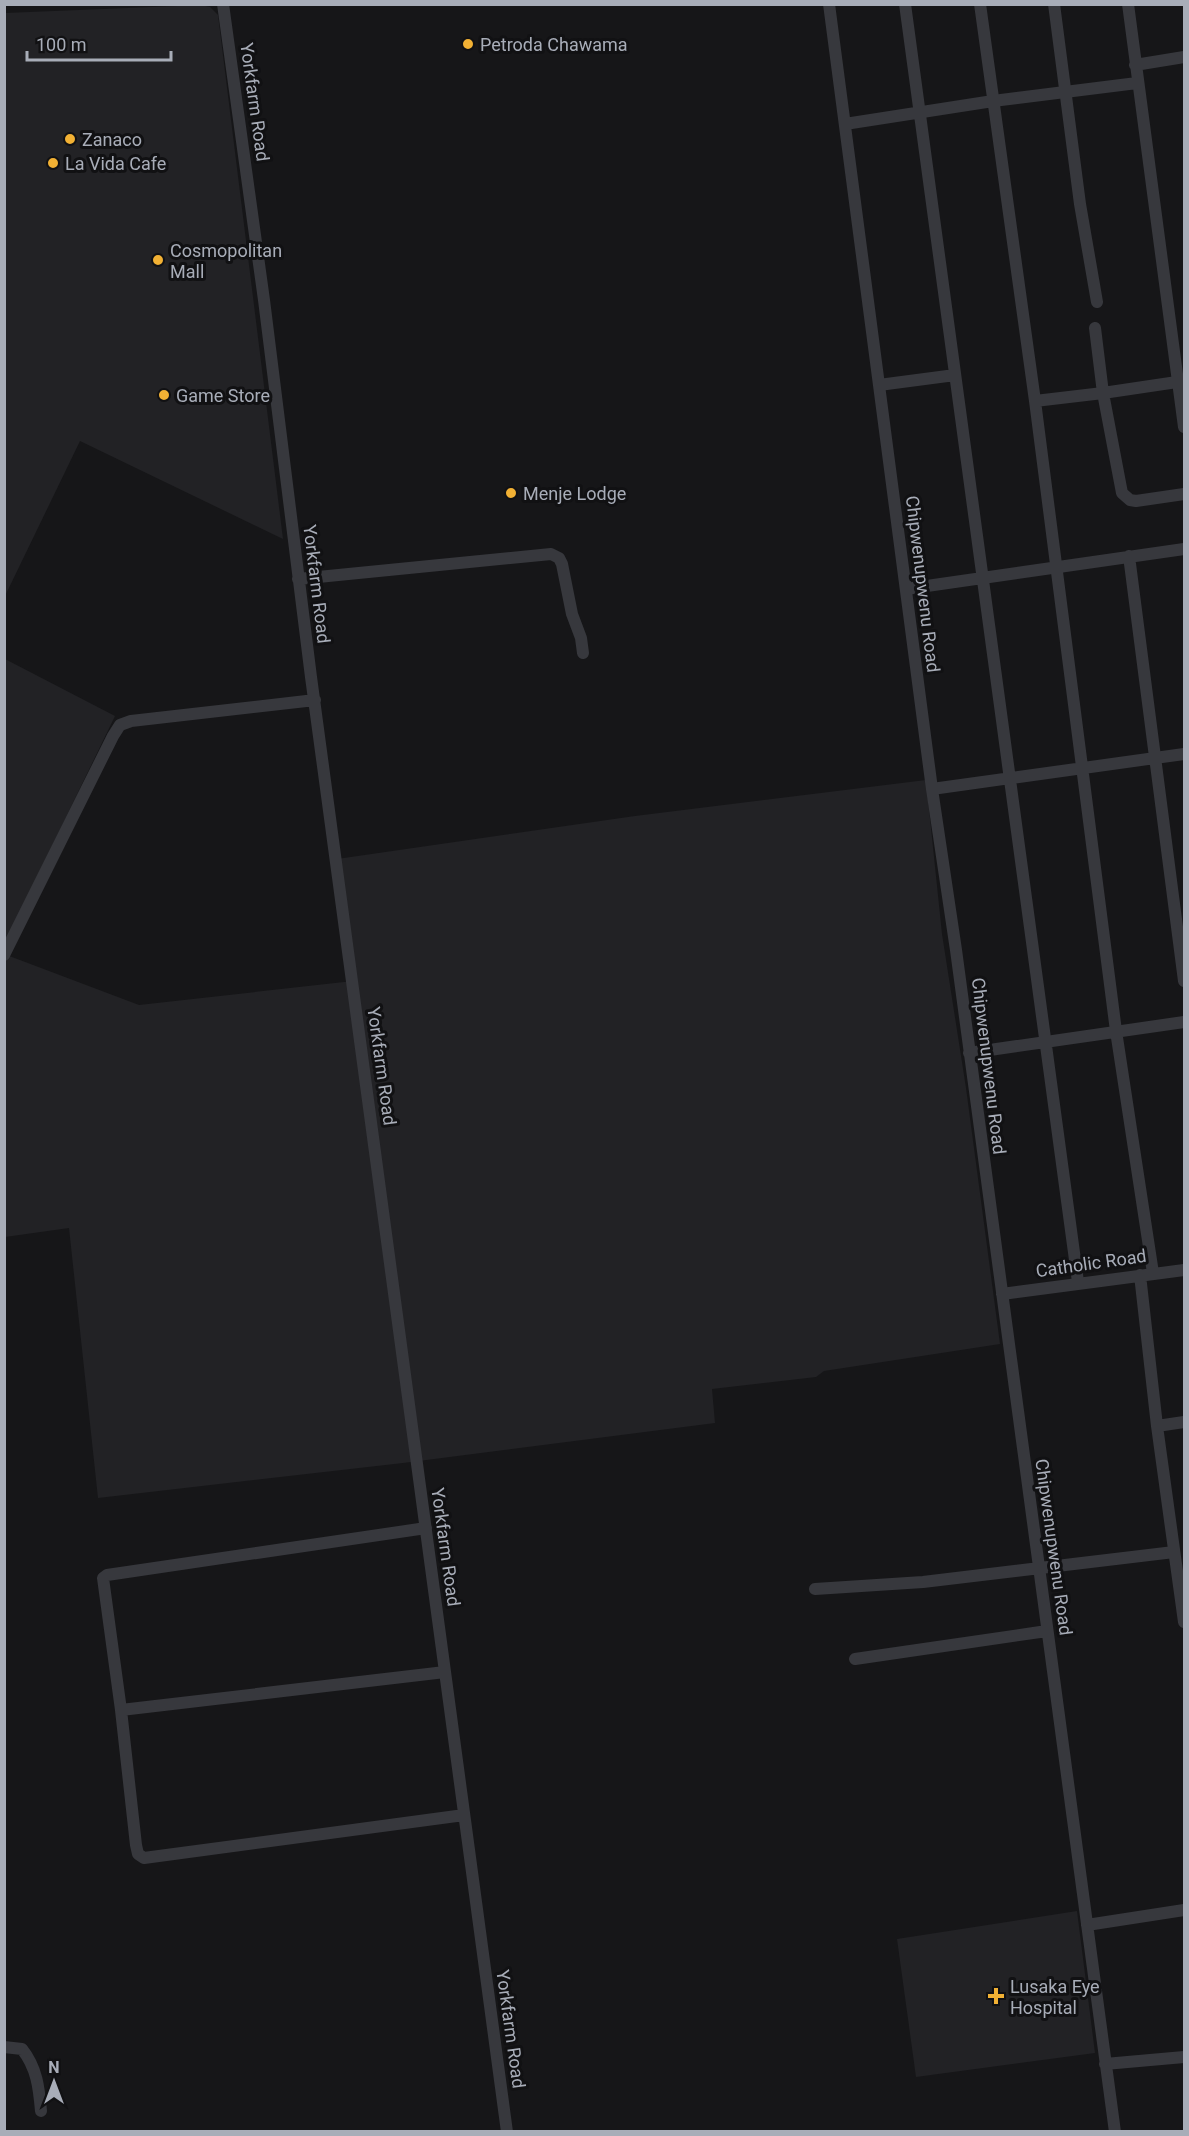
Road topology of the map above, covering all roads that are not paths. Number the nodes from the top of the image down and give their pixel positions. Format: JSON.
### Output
{"nodes":[{"id":1,"x":222,"y":4,"type":"edge"},
{"id":2,"x":829,"y":4,"type":"edge"},
{"id":3,"x":905,"y":4,"type":"edge"},
{"id":4,"x":980,"y":4,"type":"edge"},
{"id":5,"x":1054,"y":4,"type":"edge"},
{"id":6,"x":1128,"y":4,"type":"edge"},
{"id":7,"x":1185,"y":57,"type":"edge"},
{"id":8,"x":1135,"y":65,"type":"junction"},
{"id":9,"x":1137,"y":83,"type":"junction"},
{"id":10,"x":1065,"y":91,"type":"junction"},
{"id":11,"x":993,"y":100,"type":"junction"},
{"id":12,"x":918,"y":113,"type":"junction"},
{"id":13,"x":845,"y":124,"type":"junction"},
{"id":14,"x":1097,"y":302,"type":"dead end"},
{"id":15,"x":1095,"y":328,"type":"dead end"},
{"id":16,"x":955,"y":375,"type":"junction"},
{"id":17,"x":1177,"y":382,"type":"junction"},
{"id":18,"x":879,"y":385,"type":"junction"},
{"id":19,"x":1104,"y":393,"type":"junction"},
{"id":20,"x":1035,"y":401,"type":"junction"},
{"id":21,"x":1184,"y":413,"type":"edge"},
{"id":22,"x":1185,"y":427,"type":"edge"},
{"id":23,"x":1185,"y":494,"type":"edge"},
{"id":24,"x":1185,"y":549,"type":"edge"},
{"id":25,"x":1129,"y":556,"type":"junction"},
{"id":26,"x":1056,"y":567,"type":"junction"},
{"id":27,"x":298,"y":579,"type":"junction"},
{"id":28,"x":984,"y":579,"type":"junction"},
{"id":29,"x":906,"y":589,"type":"junction"},
{"id":30,"x":583,"y":653,"type":"dead end"},
{"id":31,"x":315,"y":700,"type":"junction"},
{"id":32,"x":1185,"y":754,"type":"edge"},
{"id":33,"x":1155,"y":758,"type":"junction"},
{"id":34,"x":1083,"y":768,"type":"junction"},
{"id":35,"x":1010,"y":778,"type":"junction"},
{"id":36,"x":932,"y":789,"type":"junction"},
{"id":37,"x":4,"y":955,"type":"edge"},
{"id":38,"x":1185,"y":981,"type":"edge"},
{"id":39,"x":1185,"y":1023,"type":"edge"},
{"id":40,"x":1116,"y":1031,"type":"junction"},
{"id":41,"x":1045,"y":1042,"type":"junction"},
{"id":42,"x":969,"y":1053,"type":"junction"},
{"id":43,"x":1185,"y":1270,"type":"edge"},
{"id":44,"x":1146,"y":1274,"type":"junction"},
{"id":45,"x":1078,"y":1282,"type":"junction"},
{"id":46,"x":1002,"y":1294,"type":"junction"},
{"id":47,"x":1185,"y":1422,"type":"edge"},
{"id":48,"x":1157,"y":1425,"type":"junction"},
{"id":49,"x":426,"y":1528,"type":"junction"},
{"id":50,"x":1174,"y":1552,"type":"junction"},
{"id":51,"x":1039,"y":1568,"type":"junction"},
{"id":52,"x":815,"y":1589,"type":"dead end"},
{"id":53,"x":1184,"y":1622,"type":"edge"},
{"id":54,"x":1047,"y":1631,"type":"junction"},
{"id":55,"x":855,"y":1659,"type":"dead end"},
{"id":56,"x":445,"y":1672,"type":"junction"},
{"id":57,"x":121,"y":1710,"type":"junction"},
{"id":58,"x":464,"y":1815,"type":"junction"},
{"id":59,"x":1185,"y":1910,"type":"edge"},
{"id":60,"x":1086,"y":1925,"type":"junction"},
{"id":61,"x":4,"y":2047,"type":"edge"},
{"id":62,"x":1185,"y":2057,"type":"edge"},
{"id":63,"x":1105,"y":2064,"type":"junction"},
{"id":64,"x":41,"y":2111,"type":"dead end"},
{"id":65,"x":507,"y":2132,"type":"edge"},
{"id":66,"x":1115,"y":2132,"type":"edge"}],
"edges":[{"from":1,"to":27,"type":"street","name":"Yorkfarm Road"},
{"from":2,"to":13,"type":"street","name":"Chipwenupwenu Road"},
{"from":3,"to":12,"type":"street"},
{"from":4,"to":11,"type":"street"},
{"from":5,"to":10,"type":"street"},
{"from":6,"to":8,"type":"street"},
{"from":7,"to":8,"type":"street"},
{"from":8,"to":9,"type":"street"},
{"from":9,"to":10,"type":"street"},
{"from":9,"to":17,"type":"street"},
{"from":10,"to":11,"type":"street"},
{"from":10,"to":14,"type":"street"},
{"from":11,"to":12,"type":"street"},
{"from":11,"to":20,"type":"street"},
{"from":12,"to":13,"type":"street"},
{"from":12,"to":16,"type":"street"},
{"from":13,"to":18,"type":"street","name":"Chipwenupwenu Road"},
{"from":15,"to":19,"type":"street"},
{"from":16,"to":18,"type":"street"},
{"from":16,"to":28,"type":"street"},
{"from":17,"to":19,"type":"street"},
{"from":17,"to":21,"type":"street"},
{"from":18,"to":29,"type":"street","name":"Chipwenupwenu Road"},
{"from":19,"to":20,"type":"street"},
{"from":19,"to":23,"type":"street"},
{"from":20,"to":26,"type":"street"},
{"from":21,"to":22,"type":"street"},
{"from":24,"to":25,"type":"street"},
{"from":25,"to":26,"type":"street"},
{"from":25,"to":33,"type":"street"},
{"from":26,"to":28,"type":"street"},
{"from":26,"to":34,"type":"street"},
{"from":27,"to":30,"type":"street"},
{"from":27,"to":31,"type":"street","name":"Yorkfarm Road"},
{"from":28,"to":29,"type":"street"},
{"from":28,"to":35,"type":"street"},
{"from":29,"to":36,"type":"street","name":"Chipwenupwenu Road"},
{"from":31,"to":37,"type":"street"},
{"from":31,"to":49,"type":"street","name":"Yorkfarm Road"},
{"from":32,"to":33,"type":"street"},
{"from":33,"to":34,"type":"street"},
{"from":33,"to":38,"type":"street"},
{"from":34,"to":35,"type":"street"},
{"from":34,"to":40,"type":"street"},
{"from":35,"to":36,"type":"street"},
{"from":35,"to":41,"type":"street"},
{"from":36,"to":42,"type":"street","name":"Chipwenupwenu Road"},
{"from":39,"to":40,"type":"street"},
{"from":40,"to":41,"type":"street"},
{"from":40,"to":44,"type":"street"},
{"from":41,"to":42,"type":"street"},
{"from":41,"to":45,"type":"street"},
{"from":42,"to":46,"type":"street","name":"Chipwenupwenu Road"},
{"from":43,"to":44,"type":"street","name":"Catholic Road"},
{"from":44,"to":45,"type":"street","name":"Catholic Road"},
{"from":44,"to":48,"type":"street"},
{"from":45,"to":46,"type":"street","name":"Catholic Road"},
{"from":46,"to":51,"type":"street","name":"Chipwenupwenu Road"},
{"from":47,"to":48,"type":"street"},
{"from":48,"to":50,"type":"street"},
{"from":49,"to":56,"type":"street","name":"Yorkfarm Road"},
{"from":49,"to":57,"type":"street"},
{"from":50,"to":51,"type":"street"},
{"from":50,"to":53,"type":"street"},
{"from":51,"to":52,"type":"street"},
{"from":51,"to":54,"type":"street","name":"Chipwenupwenu Road"},
{"from":54,"to":55,"type":"street"},
{"from":54,"to":60,"type":"street","name":"Chipwenupwenu Road"},
{"from":56,"to":57,"type":"street"},
{"from":56,"to":58,"type":"street","name":"Yorkfarm Road"},
{"from":57,"to":58,"type":"street"},
{"from":58,"to":65,"type":"street","name":"Yorkfarm Road"},
{"from":59,"to":60,"type":"street"},
{"from":60,"to":63,"type":"street","name":"Chipwenupwenu Road"},
{"from":61,"to":64,"type":"street"},
{"from":62,"to":63,"type":"street"},
{"from":63,"to":66,"type":"street","name":"Chipwenupwenu Road"}]}
